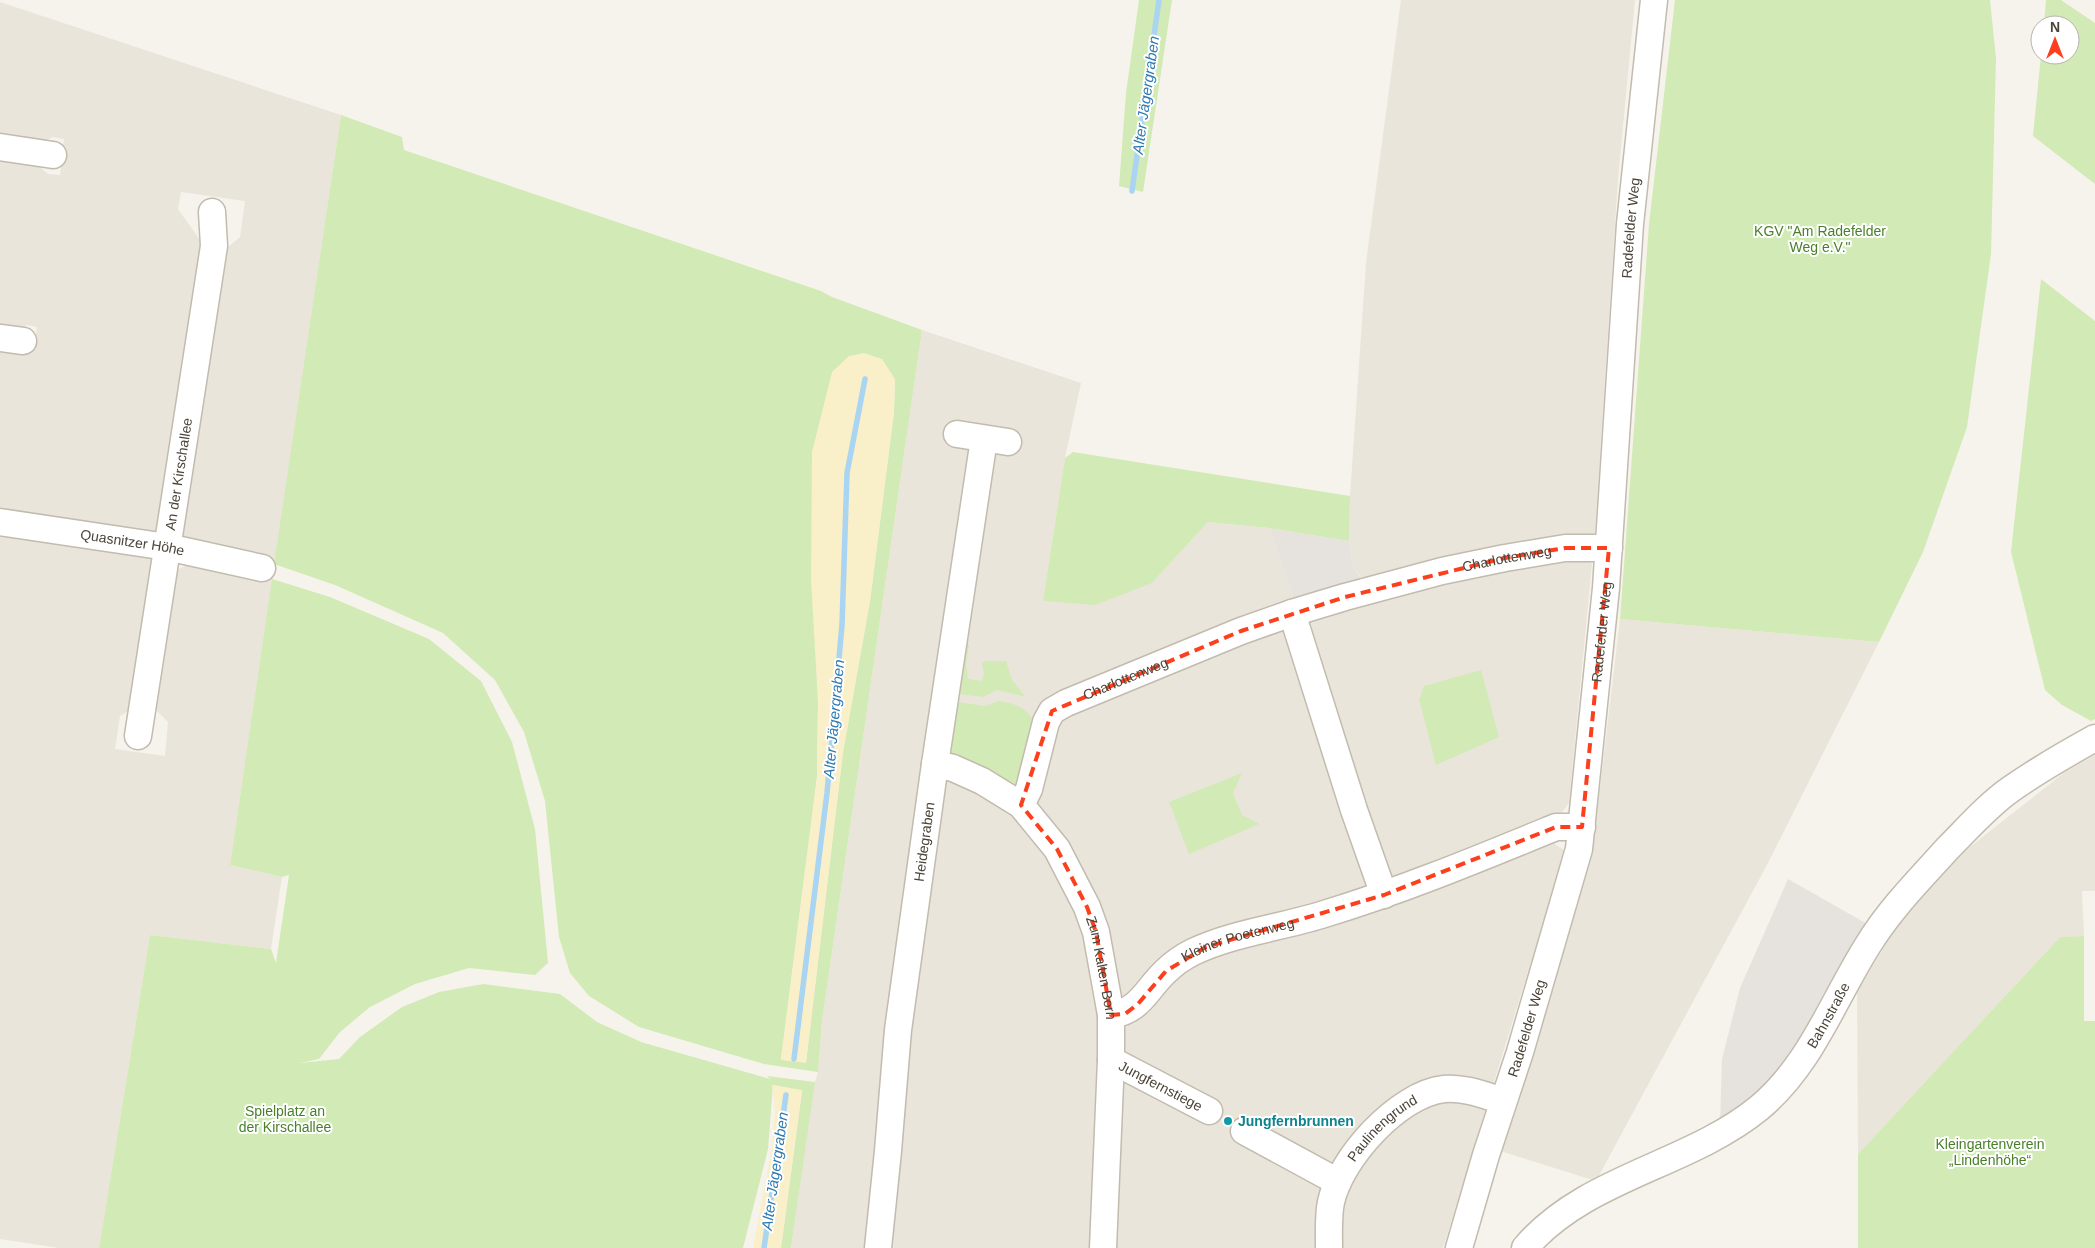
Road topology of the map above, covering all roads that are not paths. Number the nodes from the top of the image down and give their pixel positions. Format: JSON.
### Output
{"nodes":[{"id":1,"x":1654,"y":0,"type":"edge"},
{"id":2,"x":0,"y":147,"type":"edge"},
{"id":3,"x":53,"y":155,"type":"dead end"},
{"id":4,"x":212,"y":212,"type":"dead end"},
{"id":5,"x":957,"y":434,"type":"dead end"},
{"id":6,"x":0,"y":522,"type":"edge"},
{"id":7,"x":167,"y":547,"type":"junction"},
{"id":8,"x":1609,"y":548,"type":"junction"},
{"id":9,"x":262,"y":568,"type":"dead end"},
{"id":10,"x":1292,"y":613,"type":"junction"},
{"id":11,"x":138,"y":736,"type":"dead end"},
{"id":12,"x":2095,"y":738,"type":"edge"},
{"id":13,"x":935,"y":764,"type":"junction"},
{"id":14,"x":1022,"y":805,"type":"junction"},
{"id":15,"x":1582,"y":827,"type":"junction"},
{"id":16,"x":1384,"y":895,"type":"junction"},
{"id":17,"x":1111,"y":1016,"type":"junction"},
{"id":18,"x":1111,"y":1060,"type":"junction"},
{"id":19,"x":1503,"y":1100,"type":"junction"},
{"id":20,"x":1209,"y":1111,"type":"dead end"},
{"id":21,"x":1244,"y":1131,"type":"dead end"},
{"id":22,"x":1338,"y":1182,"type":"junction"},
{"id":23,"x":878,"y":1248,"type":"edge"},
{"id":24,"x":1103,"y":1248,"type":"edge"},
{"id":25,"x":1329,"y":1248,"type":"edge"},
{"id":26,"x":1458,"y":1248,"type":"edge"},
{"id":27,"x":1525,"y":1248,"type":"edge"}],
"edges":[{"from":1,"to":8,"type":"street","name":"Radefelder Weg"},
{"from":2,"to":3,"type":"street"},
{"from":4,"to":7,"type":"street","name":"An der Kirschallee"},
{"from":5,"to":13,"type":"street","name":"Heidegraben"},
{"from":6,"to":7,"type":"street","name":"Quasnitzer Höhe"},
{"from":7,"to":9,"type":"street","name":"Quasnitzer Höhe"},
{"from":7,"to":11,"type":"street","name":"An der Kirschallee"},
{"from":8,"to":10,"type":"street","name":"Charlottenweg"},
{"from":8,"to":15,"type":"street","name":"Radefelder Weg"},
{"from":10,"to":14,"type":"street","name":"Charlottenweg"},
{"from":10,"to":16,"type":"street"},
{"from":12,"to":27,"type":"street","name":"Bahnstraße"},
{"from":13,"to":14,"type":"street","name":"Zum Kalten Born"},
{"from":13,"to":23,"type":"street","name":"Heidegraben"},
{"from":14,"to":17,"type":"street","name":"Zum Kalten Born"},
{"from":15,"to":16,"type":"street","name":"Kleiner Poetenweg"},
{"from":15,"to":19,"type":"street","name":"Radefelder Weg"},
{"from":16,"to":17,"type":"street","name":"Kleiner Poetenweg"},
{"from":17,"to":18,"type":"street","name":"Zum Kalten Born"},
{"from":18,"to":20,"type":"street","name":"Jungfernstiege"},
{"from":18,"to":24,"type":"street","name":"Zum Kalten Born"},
{"from":19,"to":22,"type":"street","name":"Paulinengrund"},
{"from":19,"to":26,"type":"street","name":"Radefelder Weg"},
{"from":21,"to":22,"type":"street"},
{"from":22,"to":25,"type":"street","name":"Paulinengrund"}]}
